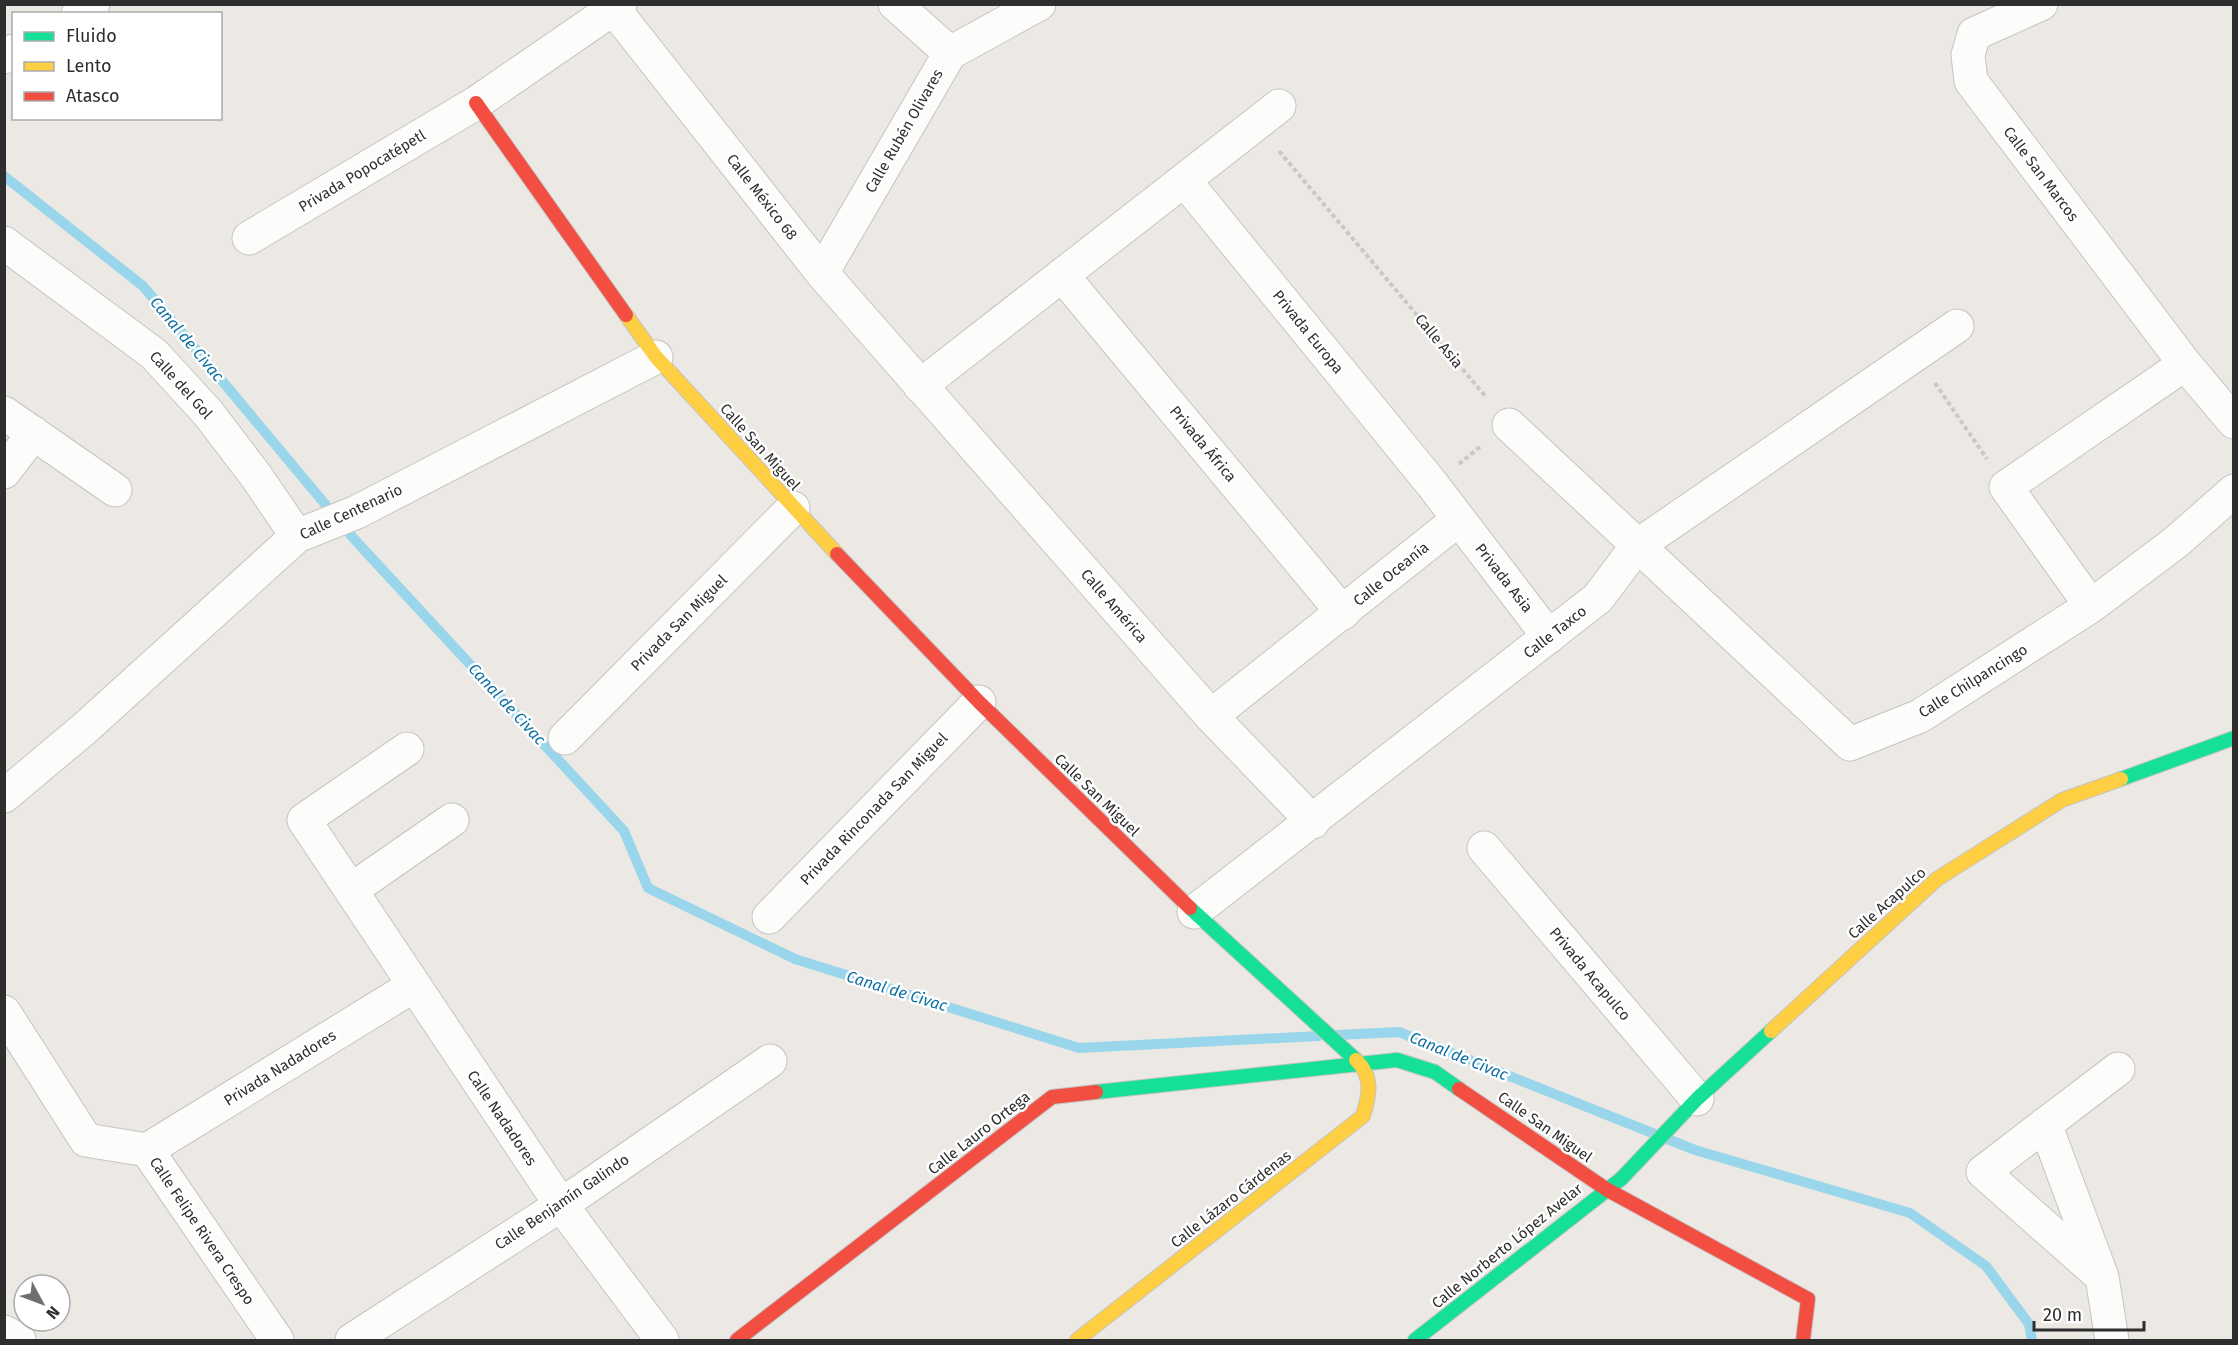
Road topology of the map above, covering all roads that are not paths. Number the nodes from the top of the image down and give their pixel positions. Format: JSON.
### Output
{"nodes":[{"id":1,"x":895,"y":4,"type":"edge"},
{"id":2,"x":1039,"y":4,"type":"edge"},
{"id":3,"x":2041,"y":4,"type":"edge"},
{"id":4,"x":615,"y":6,"type":"edge"},
{"id":5,"x":950,"y":53,"type":"junction"},
{"id":6,"x":476,"y":103,"type":"junction"},
{"id":7,"x":1267,"y":114,"type":"road end"},
{"id":8,"x":1184,"y":180,"type":"junction"},
{"id":9,"x":249,"y":238,"type":"dead end"},
{"id":10,"x":4,"y":243,"type":"edge"},
{"id":11,"x":822,"y":273,"type":"junction"},
{"id":12,"x":1062,"y":275,"type":"junction"},
{"id":13,"x":1957,"y":326,"type":"dead end"},
{"id":14,"x":656,"y":357,"type":"junction"},
{"id":15,"x":2185,"y":364,"type":"junction"},
{"id":16,"x":920,"y":386,"type":"junction"},
{"id":17,"x":4,"y":413,"type":"edge"},
{"id":18,"x":2234,"y":422,"type":"edge"},
{"id":19,"x":1509,"y":425,"type":"road end"},
{"id":20,"x":34,"y":433,"type":"junction"},
{"id":21,"x":4,"y":472,"type":"edge"},
{"id":22,"x":115,"y":490,"type":"dead end"},
{"id":23,"x":2234,"y":491,"type":"edge"},
{"id":24,"x":793,"y":508,"type":"junction"},
{"id":25,"x":1459,"y":519,"type":"junction"},
{"id":26,"x":300,"y":535,"type":"junction"},
{"id":27,"x":1637,"y":546,"type":"junction"},
{"id":28,"x":2091,"y":606,"type":"junction"},
{"id":29,"x":1343,"y":613,"type":"junction"},
{"id":30,"x":1549,"y":637,"type":"junction"},
{"id":31,"x":979,"y":702,"type":"junction"},
{"id":32,"x":1211,"y":716,"type":"junction"},
{"id":33,"x":565,"y":738,"type":"dead end"},
{"id":34,"x":2234,"y":738,"type":"edge"},
{"id":35,"x":407,"y":749,"type":"dead end"},
{"id":36,"x":4,"y":796,"type":"edge"},
{"id":37,"x":452,"y":820,"type":"dead end"},
{"id":38,"x":1313,"y":822,"type":"junction"},
{"id":39,"x":1484,"y":848,"type":"dead end"},
{"id":40,"x":351,"y":890,"type":"junction"},
{"id":41,"x":1194,"y":912,"type":"junction"},
{"id":42,"x":769,"y":917,"type":"dead end"},
{"id":43,"x":413,"y":986,"type":"junction"},
{"id":44,"x":4,"y":1012,"type":"edge"},
{"id":45,"x":770,"y":1061,"type":"dead end"},
{"id":46,"x":1361,"y":1065,"type":"junction"},
{"id":47,"x":2118,"y":1069,"type":"dead end"},
{"id":48,"x":1697,"y":1099,"type":"junction"},
{"id":49,"x":2045,"y":1124,"type":"junction"},
{"id":50,"x":147,"y":1150,"type":"junction"},
{"id":51,"x":1621,"y":1179,"type":"joint"},
{"id":52,"x":1605,"y":1189,"type":"junction"},
{"id":53,"x":561,"y":1205,"type":"junction"},
{"id":54,"x":2102,"y":1277,"type":"junction"},
{"id":55,"x":4,"y":1332,"type":"edge"},
{"id":56,"x":1079,"y":1340,"type":"edge"},
{"id":57,"x":19,"y":1341,"type":"edge"},
{"id":58,"x":277,"y":1341,"type":"edge"},
{"id":59,"x":352,"y":1341,"type":"edge"},
{"id":60,"x":662,"y":1341,"type":"edge"},
{"id":61,"x":737,"y":1341,"type":"edge"},
{"id":62,"x":1415,"y":1341,"type":"edge"},
{"id":63,"x":1803,"y":1341,"type":"edge"},
{"id":64,"x":2112,"y":1341,"type":"edge"}],
"edges":[{"from":1,"to":5,"type":"street","name":"Calle Rubén Olivares"},
{"from":2,"to":5,"type":"street"},
{"from":3,"to":15,"type":"street","name":"Calle San Marcos"},
{"from":4,"to":6,"type":"street","name":"Privada Popocatépetl"},
{"from":4,"to":11,"type":"street","name":"Calle México 68"},
{"from":5,"to":11,"type":"street","name":"Calle Rubén Olivares"},
{"from":6,"to":9,"type":"street","name":"Privada Popocatépetl"},
{"from":6,"to":14,"type":"street","name":"Calle San Miguel"},
{"from":7,"to":8,"type":"street"},
{"from":8,"to":12,"type":"street"},
{"from":8,"to":25,"type":"street","name":"Privada Europa"},
{"from":10,"to":26,"type":"street","name":"Calle del Gol"},
{"from":11,"to":16,"type":"street","name":"Calle México 68"},
{"from":12,"to":16,"type":"street"},
{"from":12,"to":29,"type":"street","name":"Privada África"},
{"from":13,"to":27,"type":"street","name":"Calle Taxco"},
{"from":14,"to":24,"type":"street","name":"Calle San Miguel"},
{"from":14,"to":26,"type":"street","name":"Calle Centenario"},
{"from":15,"to":18,"type":"street","name":"Calle San Marcos"},
{"from":15,"to":28,"type":"street"},
{"from":16,"to":32,"type":"street","name":"Calle América"},
{"from":17,"to":20,"type":"street"},
{"from":19,"to":27,"type":"street"},
{"from":20,"to":21,"type":"street"},
{"from":20,"to":22,"type":"street"},
{"from":23,"to":28,"type":"street","name":"Calle Chilpancingo"},
{"from":24,"to":31,"type":"street","name":"Calle San Miguel"},
{"from":24,"to":33,"type":"street","name":"Privada San Miguel"},
{"from":25,"to":29,"type":"street","name":"Calle Oceanía"},
{"from":25,"to":30,"type":"street","name":"Privada Asia"},
{"from":26,"to":36,"type":"street","name":"Calle Centenario"},
{"from":27,"to":28,"type":"street","name":"Calle Chilpancingo"},
{"from":27,"to":30,"type":"street","name":"Calle Taxco"},
{"from":29,"to":32,"type":"street","name":"Calle Oceanía"},
{"from":30,"to":38,"type":"street","name":"Calle Taxco"},
{"from":31,"to":41,"type":"street","name":"Calle San Miguel"},
{"from":31,"to":42,"type":"street","name":"Privada Rinconada San Miguel"},
{"from":32,"to":38,"type":"street","name":"Calle América"},
{"from":34,"to":48,"type":"street","name":"Calle Acapulco"},
{"from":35,"to":40,"type":"street","name":"Calle Nadadores"},
{"from":37,"to":40,"type":"street"},
{"from":38,"to":41,"type":"street","name":"Calle Taxco"},
{"from":39,"to":48,"type":"street","name":"Privada Acapulco"},
{"from":40,"to":43,"type":"street","name":"Calle Nadadores"},
{"from":41,"to":46,"type":"street","name":"Calle San Miguel"},
{"from":43,"to":50,"type":"street","name":"Privada Nadadores"},
{"from":43,"to":53,"type":"street","name":"Calle Nadadores"},
{"from":44,"to":50,"type":"street","name":"Calle Felipe Rivera Crespo"},
{"from":45,"to":53,"type":"street","name":"Calle Benjamín Galindo"},
{"from":46,"to":52,"type":"street","name":"Calle San Miguel"},
{"from":46,"to":56,"type":"street","name":"Calle Lázaro Cárdenas"},
{"from":46,"to":61,"type":"street","name":"Calle Lauro Ortega"},
{"from":47,"to":49,"type":"street"},
{"from":48,"to":51,"type":"street","name":"Calle Acapulco"},
{"from":49,"to":54,"type":"street"},
{"from":49,"to":54,"type":"street"},
{"from":50,"to":58,"type":"street","name":"Calle Felipe Rivera Crespo"},
{"from":51,"to":52,"type":"street","name":"Calle Norberto López Avelar"},
{"from":52,"to":62,"type":"street","name":"Calle Norberto López Avelar"},
{"from":52,"to":63,"type":"street","name":"Calle San Miguel"},
{"from":53,"to":59,"type":"street","name":"Calle Benjamín Galindo"},
{"from":53,"to":60,"type":"street","name":"Calle Nadadores"},
{"from":54,"to":64,"type":"street"},
{"from":55,"to":57,"type":"street"}]}
